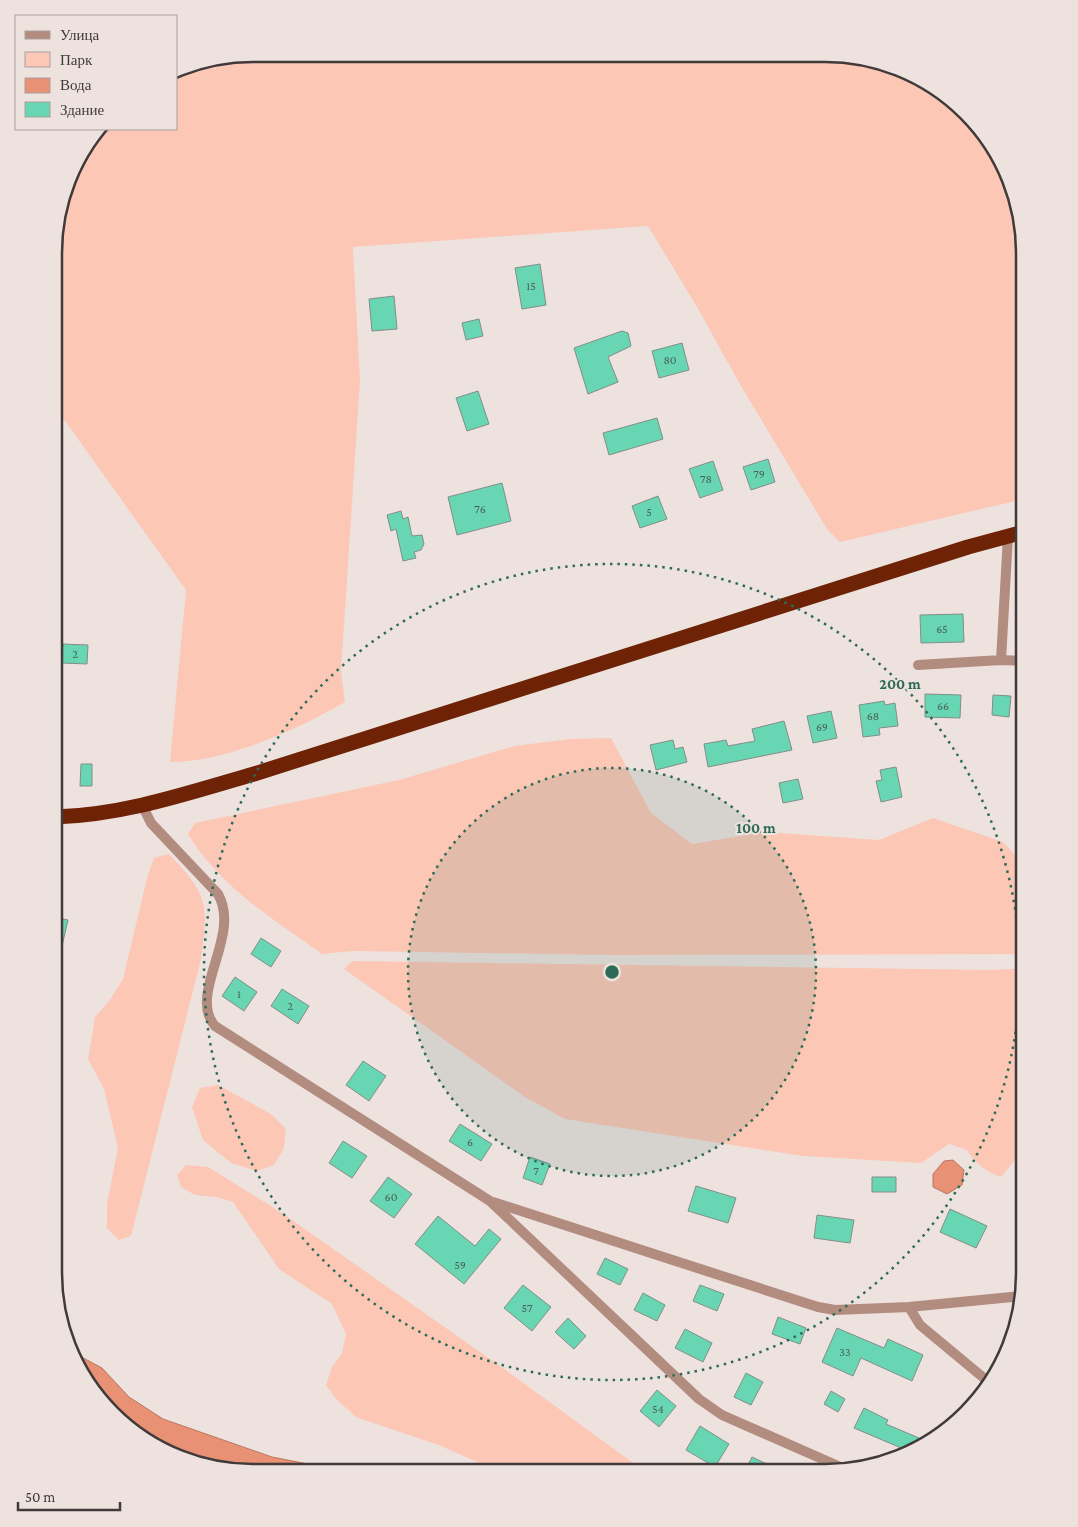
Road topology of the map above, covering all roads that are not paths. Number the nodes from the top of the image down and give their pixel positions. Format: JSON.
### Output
{"nodes":[{"id":1,"x":1016,"y":534,"type":"edge"},
{"id":2,"x":1008,"y":536,"type":"junction"},
{"id":3,"x":1001,"y":660,"type":"junction"},
{"id":4,"x":1016,"y":661,"type":"edge"},
{"id":5,"x":918,"y":665,"type":"dead end"},
{"id":6,"x":144,"y":806,"type":"junction"},
{"id":7,"x":62,"y":817,"type":"edge"},
{"id":8,"x":490,"y":1201,"type":"junction"},
{"id":9,"x":1014,"y":1297,"type":"edge"},
{"id":10,"x":909,"y":1307,"type":"junction"},
{"id":11,"x":984,"y":1378,"type":"edge"},
{"id":12,"x":834,"y":1464,"type":"edge"}],
"edges":[{"from":1,"to":2,"type":"highway"},
{"from":2,"to":3,"type":"street"},
{"from":2,"to":6,"type":"highway"},
{"from":3,"to":4,"type":"street"},
{"from":3,"to":5,"type":"street"},
{"from":6,"to":7,"type":"highway"},
{"from":6,"to":8,"type":"street"},
{"from":8,"to":10,"type":"street"},
{"from":8,"to":12,"type":"street"},
{"from":9,"to":10,"type":"street"},
{"from":10,"to":11,"type":"street"}]}
